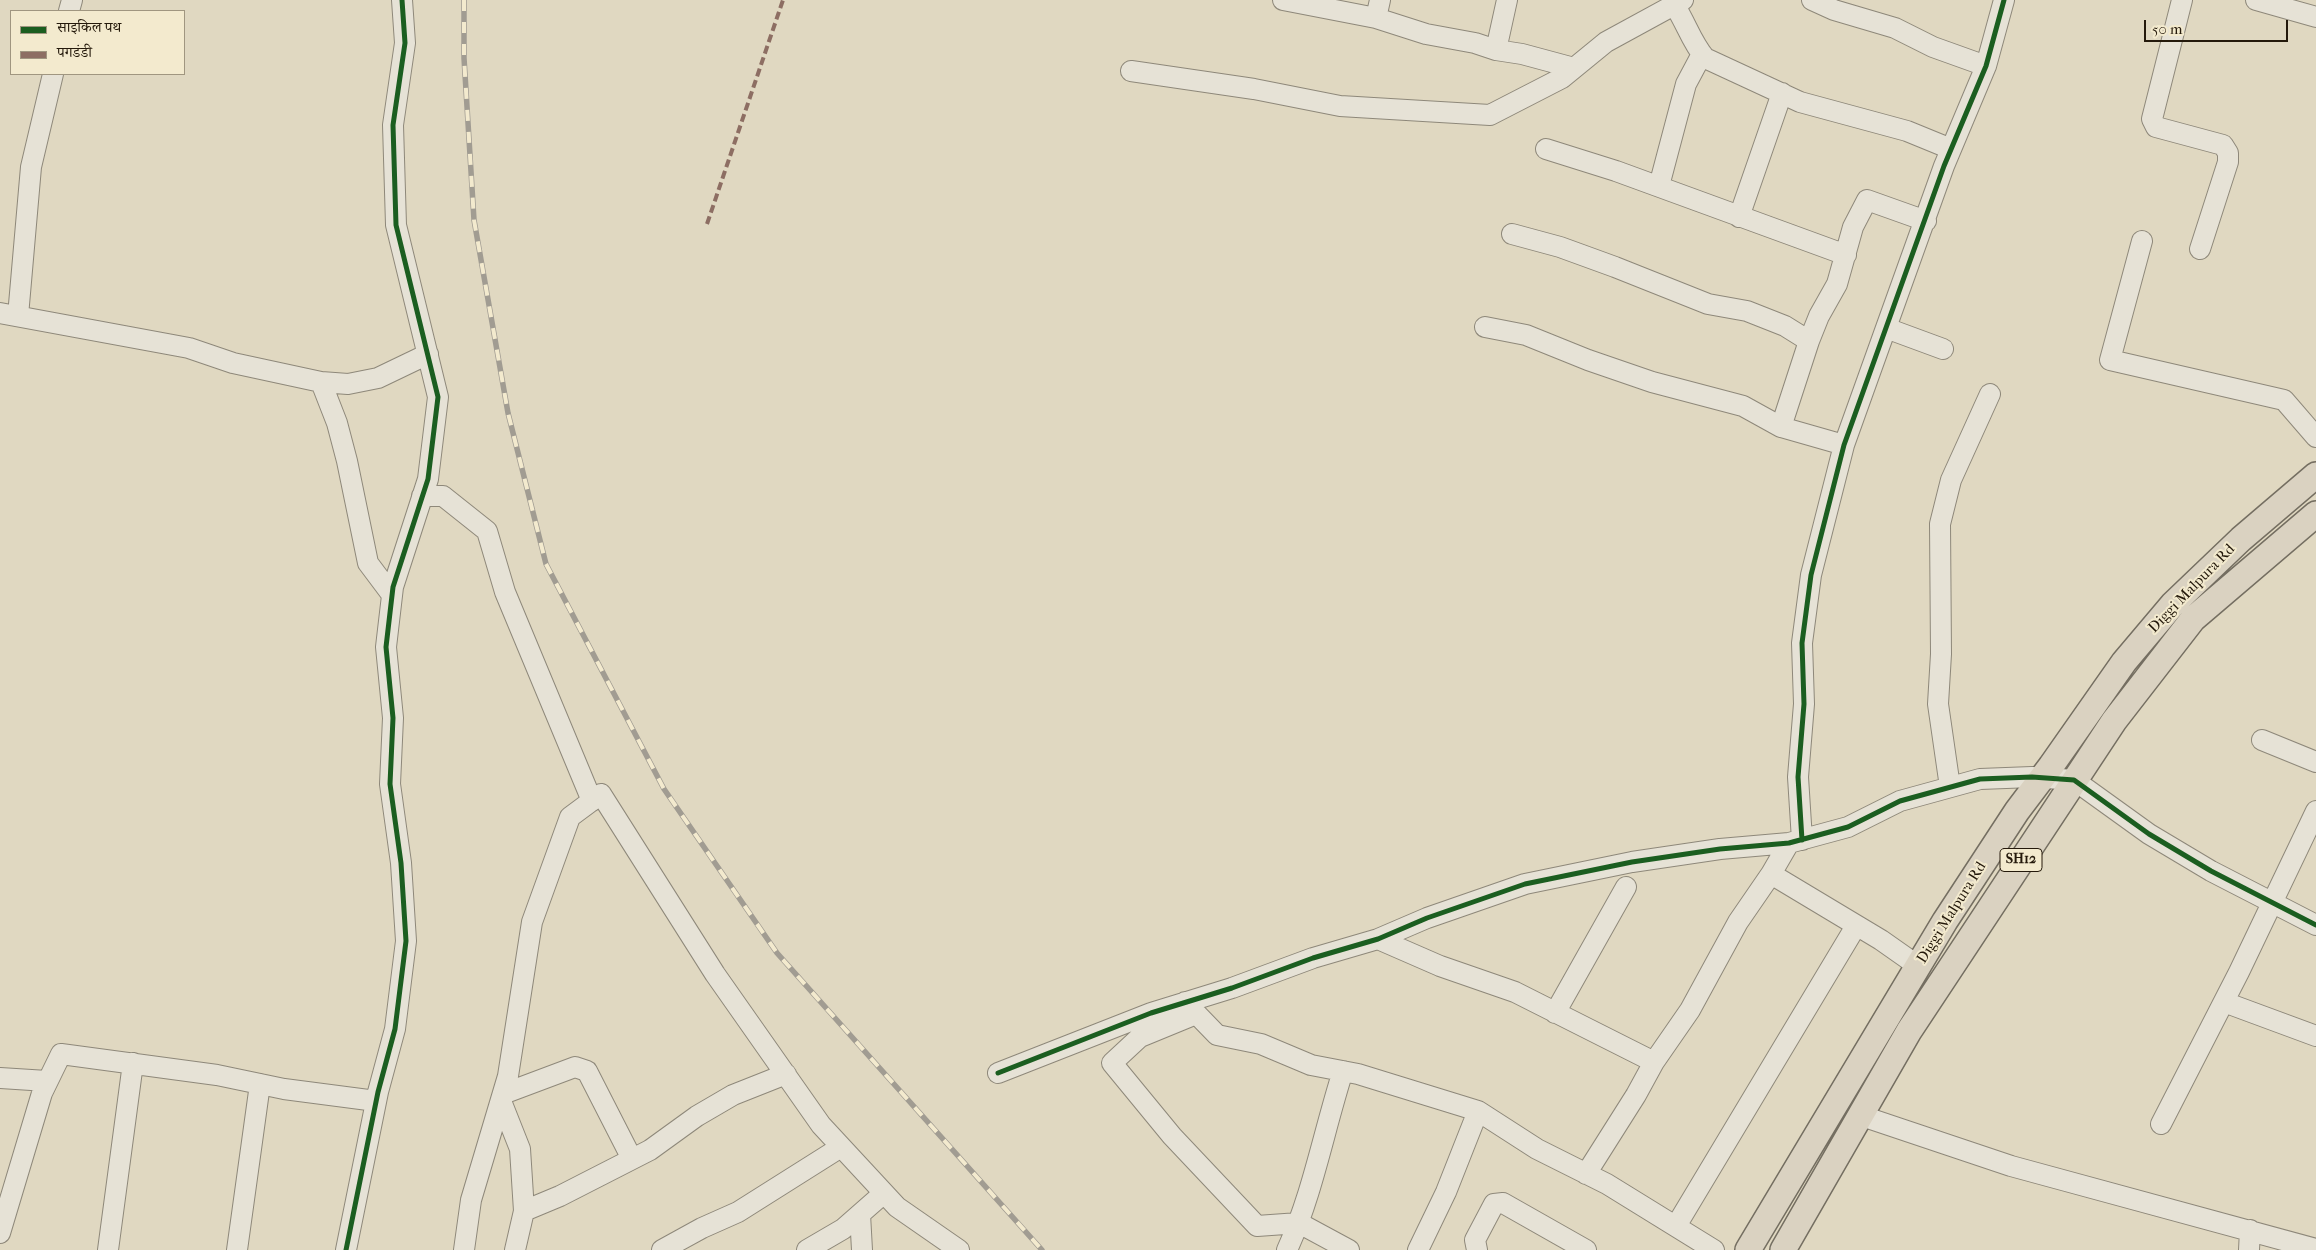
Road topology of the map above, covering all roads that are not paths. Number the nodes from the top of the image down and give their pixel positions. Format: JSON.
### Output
{"nodes":[{"id":1,"x":402,"y":0,"type":"edge"},
{"id":2,"x":1283,"y":0,"type":"edge"},
{"id":3,"x":1507,"y":0,"type":"edge"},
{"id":4,"x":1812,"y":0,"type":"edge"},
{"id":5,"x":2004,"y":0,"type":"edge"},
{"id":6,"x":2182,"y":0,"type":"edge"},
{"id":7,"x":2266,"y":1,"type":"edge"},
{"id":8,"x":1679,"y":3,"type":"edge"},
{"id":9,"x":1378,"y":9,"type":"edge"},
{"id":10,"x":2316,"y":17,"type":"edge"},
{"id":11,"x":1496,"y":50,"type":"junction"},
{"id":12,"x":1702,"y":54,"type":"junction"},
{"id":13,"x":1986,"y":66,"type":"junction"},
{"id":14,"x":1574,"y":68,"type":"junction"},
{"id":15,"x":1131,"y":71,"type":"dead end"},
{"id":16,"x":54,"y":75,"type":"edge"},
{"id":17,"x":1782,"y":93,"type":"junction"},
{"id":18,"x":1546,"y":149,"type":"dead end"},
{"id":19,"x":1951,"y":150,"type":"junction"},
{"id":20,"x":1659,"y":186,"type":"junction"},
{"id":21,"x":1739,"y":217,"type":"junction"},
{"id":22,"x":1926,"y":221,"type":"junction"},
{"id":23,"x":1512,"y":234,"type":"dead end"},
{"id":24,"x":2142,"y":241,"type":"dead end"},
{"id":25,"x":2200,"y":249,"type":"dead end"},
{"id":26,"x":1846,"y":255,"type":"junction"},
{"id":27,"x":9,"y":315,"type":"edge"},
{"id":28,"x":1485,"y":327,"type":"dead end"},
{"id":29,"x":1886,"y":328,"type":"junction"},
{"id":30,"x":1809,"y":341,"type":"junction"},
{"id":31,"x":1942,"y":349,"type":"dead end"},
{"id":32,"x":428,"y":354,"type":"junction"},
{"id":33,"x":321,"y":382,"type":"junction"},
{"id":34,"x":1990,"y":394,"type":"dead end"},
{"id":35,"x":1781,"y":427,"type":"junction"},
{"id":36,"x":2316,"y":437,"type":"edge"},
{"id":37,"x":1844,"y":445,"type":"junction"},
{"id":38,"x":2316,"y":475,"type":"edge"},
{"id":39,"x":422,"y":496,"type":"junction"},
{"id":40,"x":2316,"y":514,"type":"edge"},
{"id":41,"x":392,"y":595,"type":"junction"},
{"id":42,"x":2262,"y":740,"type":"dead end"},
{"id":43,"x":2316,"y":762,"type":"edge"},
{"id":44,"x":2042,"y":778,"type":"junction"},
{"id":45,"x":2074,"y":780,"type":"junction"},
{"id":46,"x":1950,"y":787,"type":"junction"},
{"id":47,"x":592,"y":801,"type":"junction"},
{"id":48,"x":2316,"y":811,"type":"edge"},
{"id":49,"x":1795,"y":841,"type":"junction"},
{"id":50,"x":1771,"y":874,"type":"junction"},
{"id":51,"x":1626,"y":887,"type":"dead end"},
{"id":52,"x":2271,"y":901,"type":"junction"},
{"id":53,"x":1856,"y":926,"type":"junction"},
{"id":54,"x":2316,"y":926,"type":"edge"},
{"id":55,"x":1378,"y":939,"type":"junction"},
{"id":56,"x":1918,"y":966,"type":"junction"},
{"id":57,"x":2224,"y":1002,"type":"junction"},
{"id":58,"x":1190,"y":1008,"type":"junction"},
{"id":59,"x":1555,"y":1013,"type":"junction"},
{"id":60,"x":2316,"y":1036,"type":"edge"},
{"id":61,"x":1654,"y":1062,"type":"junction"},
{"id":62,"x":133,"y":1063,"type":"junction"},
{"id":63,"x":1343,"y":1071,"type":"junction"},
{"id":64,"x":998,"y":1073,"type":"dead end"},
{"id":65,"x":786,"y":1074,"type":"junction"},
{"id":66,"x":0,"y":1078,"type":"edge"},
{"id":67,"x":47,"y":1081,"type":"junction"},
{"id":68,"x":260,"y":1084,"type":"junction"},
{"id":69,"x":502,"y":1098,"type":"junction"},
{"id":70,"x":376,"y":1101,"type":"junction"},
{"id":71,"x":1478,"y":1111,"type":"junction"},
{"id":72,"x":1860,"y":1115,"type":"junction"},
{"id":73,"x":2161,"y":1124,"type":"dead end"},
{"id":74,"x":841,"y":1147,"type":"junction"},
{"id":75,"x":632,"y":1159,"type":"junction"},
{"id":76,"x":1586,"y":1174,"type":"junction"},
{"id":77,"x":884,"y":1193,"type":"junction"},
{"id":78,"x":524,"y":1211,"type":"junction"},
{"id":79,"x":860,"y":1214,"type":"junction"},
{"id":80,"x":1299,"y":1223,"type":"junction"},
{"id":81,"x":1676,"y":1226,"type":"junction"},
{"id":82,"x":0,"y":1233,"type":"edge"},
{"id":83,"x":2250,"y":1240,"type":"edge"},
{"id":84,"x":935,"y":1242,"type":"edge"},
{"id":85,"x":2316,"y":1249,"type":"edge"},
{"id":86,"x":108,"y":1250,"type":"edge"},
{"id":87,"x":237,"y":1250,"type":"edge"},
{"id":88,"x":346,"y":1250,"type":"edge"},
{"id":89,"x":464,"y":1250,"type":"edge"},
{"id":90,"x":516,"y":1250,"type":"edge"},
{"id":91,"x":662,"y":1250,"type":"edge"},
{"id":92,"x":806,"y":1250,"type":"edge"},
{"id":93,"x":862,"y":1250,"type":"edge"},
{"id":94,"x":959,"y":1250,"type":"edge"},
{"id":95,"x":1288,"y":1250,"type":"edge"},
{"id":96,"x":1349,"y":1250,"type":"edge"},
{"id":97,"x":1418,"y":1250,"type":"edge"},
{"id":98,"x":1477,"y":1250,"type":"edge"},
{"id":99,"x":1586,"y":1250,"type":"edge"},
{"id":100,"x":1714,"y":1250,"type":"edge"},
{"id":101,"x":1748,"y":1250,"type":"edge"},
{"id":102,"x":1783,"y":1250,"type":"edge"}],
"edges":[{"from":1,"to":32,"type":"street"},
{"from":2,"to":9,"type":"street"},
{"from":3,"to":11,"type":"street"},
{"from":4,"to":13,"type":"street"},
{"from":5,"to":13,"type":"street"},
{"from":6,"to":25,"type":"street"},
{"from":7,"to":10,"type":"street"},
{"from":8,"to":12,"type":"street"},
{"from":8,"to":14,"type":"street"},
{"from":9,"to":11,"type":"street"},
{"from":11,"to":14,"type":"street"},
{"from":12,"to":17,"type":"street"},
{"from":12,"to":20,"type":"street"},
{"from":13,"to":19,"type":"street"},
{"from":14,"to":15,"type":"street"},
{"from":16,"to":27,"type":"street"},
{"from":17,"to":19,"type":"street"},
{"from":17,"to":21,"type":"street"},
{"from":18,"to":20,"type":"street"},
{"from":19,"to":22,"type":"street"},
{"from":20,"to":21,"type":"street"},
{"from":21,"to":26,"type":"street"},
{"from":22,"to":26,"type":"street"},
{"from":22,"to":29,"type":"street"},
{"from":23,"to":30,"type":"street"},
{"from":24,"to":36,"type":"street"},
{"from":26,"to":30,"type":"street"},
{"from":27,"to":33,"type":"street"},
{"from":28,"to":35,"type":"street"},
{"from":29,"to":31,"type":"street"},
{"from":29,"to":37,"type":"street"},
{"from":30,"to":35,"type":"street"},
{"from":32,"to":33,"type":"street"},
{"from":32,"to":39,"type":"street"},
{"from":33,"to":41,"type":"street"},
{"from":34,"to":46,"type":"street"},
{"from":35,"to":37,"type":"street"},
{"from":37,"to":49,"type":"street"},
{"from":38,"to":44,"type":"main road","name":"Diggi Malpura Rd"},
{"from":39,"to":41,"type":"street"},
{"from":39,"to":47,"type":"street"},
{"from":40,"to":45,"type":"main road","name":"Diggi Malpura Rd","number":"SH12"},
{"from":41,"to":70,"type":"street"},
{"from":42,"to":43,"type":"street"},
{"from":44,"to":45,"type":"street"},
{"from":44,"to":46,"type":"street"},
{"from":44,"to":56,"type":"main road","name":"Diggi Malpura Rd"},
{"from":45,"to":52,"type":"street"},
{"from":45,"to":72,"type":"main road","name":"Diggi Malpura Rd","number":"SH12"},
{"from":46,"to":49,"type":"street"},
{"from":47,"to":65,"type":"street"},
{"from":47,"to":69,"type":"street"},
{"from":48,"to":52,"type":"street"},
{"from":49,"to":50,"type":"street"},
{"from":49,"to":55,"type":"street"},
{"from":50,"to":53,"type":"street"},
{"from":50,"to":61,"type":"street"},
{"from":51,"to":59,"type":"street"},
{"from":52,"to":54,"type":"street"},
{"from":52,"to":57,"type":"street"},
{"from":53,"to":56,"type":"street"},
{"from":53,"to":81,"type":"street"},
{"from":55,"to":58,"type":"street"},
{"from":55,"to":59,"type":"street"},
{"from":56,"to":101,"type":"main road","name":"Diggi Malpura Rd"},
{"from":57,"to":60,"type":"street"},
{"from":57,"to":73,"type":"street"},
{"from":58,"to":63,"type":"street"},
{"from":58,"to":64,"type":"street"},
{"from":58,"to":80,"type":"street"},
{"from":59,"to":61,"type":"street"},
{"from":61,"to":76,"type":"street"},
{"from":62,"to":67,"type":"street"},
{"from":62,"to":68,"type":"street"},
{"from":62,"to":86,"type":"street"},
{"from":63,"to":71,"type":"street"},
{"from":63,"to":80,"type":"street"},
{"from":65,"to":74,"type":"street"},
{"from":65,"to":75,"type":"street"},
{"from":66,"to":67,"type":"street"},
{"from":67,"to":82,"type":"street"},
{"from":68,"to":70,"type":"street"},
{"from":68,"to":87,"type":"street"},
{"from":69,"to":75,"type":"street"},
{"from":69,"to":78,"type":"street"},
{"from":69,"to":89,"type":"street"},
{"from":70,"to":88,"type":"street"},
{"from":71,"to":76,"type":"street"},
{"from":71,"to":97,"type":"street"},
{"from":72,"to":83,"type":"street"},
{"from":72,"to":102,"type":"main road","name":"Diggi Malpura Rd","number":"SH12"},
{"from":74,"to":77,"type":"street"},
{"from":74,"to":91,"type":"street"},
{"from":75,"to":78,"type":"street"},
{"from":76,"to":81,"type":"street"},
{"from":77,"to":79,"type":"street"},
{"from":77,"to":84,"type":"street"},
{"from":78,"to":90,"type":"street"},
{"from":79,"to":92,"type":"street"},
{"from":79,"to":93,"type":"street"},
{"from":80,"to":95,"type":"street"},
{"from":80,"to":96,"type":"street"},
{"from":81,"to":100,"type":"street"},
{"from":83,"to":85,"type":"street"},
{"from":84,"to":94,"type":"street"},
{"from":98,"to":99,"type":"street"}]}
